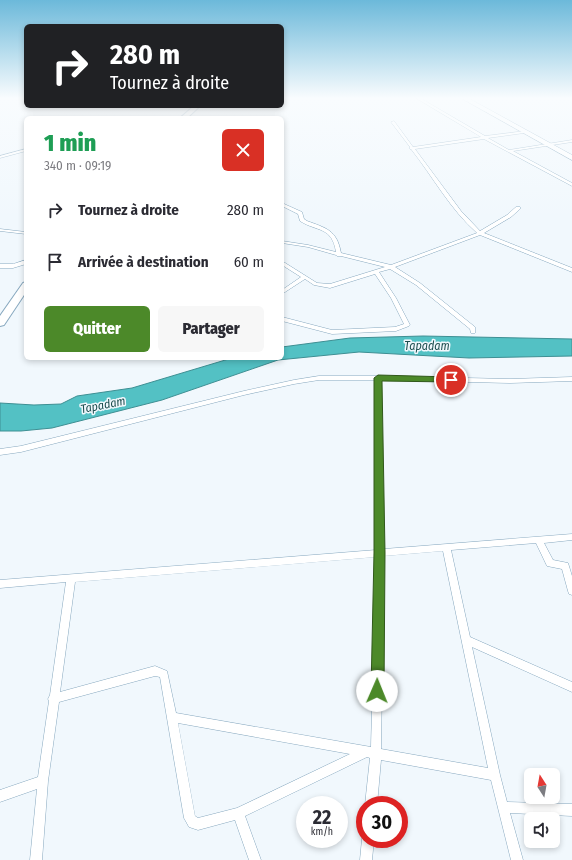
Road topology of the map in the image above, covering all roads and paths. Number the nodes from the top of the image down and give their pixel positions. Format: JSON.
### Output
{"nodes":[{"id":1,"x":405,"y":138,"type":"edge"},
{"id":2,"x":485,"y":138,"type":"joint"},
{"id":3,"x":535,"y":138,"type":"edge"},
{"id":4,"x":572,"y":141,"type":"edge"},
{"id":5,"x":546,"y":144,"type":"junction"},
{"id":6,"x":411,"y":148,"type":"junction"},
{"id":7,"x":24,"y":151,"type":"edge"},
{"id":8,"x":508,"y":151,"type":"junction"},
{"id":9,"x":0,"y":157,"type":"edge"},
{"id":10,"x":572,"y":158,"type":"edge"},
{"id":11,"x":572,"y":185,"type":"edge"},
{"id":12,"x":284,"y":205,"type":"edge"},
{"id":13,"x":518,"y":208,"type":"dead end"},
{"id":14,"x":0,"y":230,"type":"edge"},
{"id":15,"x":24,"y":233,"type":"edge"},
{"id":16,"x":480,"y":233,"type":"junction"},
{"id":17,"x":284,"y":242,"type":"edge"},
{"id":18,"x":339,"y":255,"type":"junction"},
{"id":19,"x":24,"y":263,"type":"edge"},
{"id":20,"x":284,"y":264,"type":"edge"},
{"id":21,"x":0,"y":266,"type":"edge"},
{"id":22,"x":391,"y":267,"type":"junction"},
{"id":23,"x":284,"y":269,"type":"edge"},
{"id":24,"x":292,"y":270,"type":"junction"},
{"id":25,"x":572,"y":270,"type":"edge"},
{"id":26,"x":376,"y":272,"type":"junction"},
{"id":27,"x":305,"y":278,"type":"junction"},
{"id":28,"x":24,"y":288,"type":"edge"},
{"id":29,"x":284,"y":291,"type":"edge"},
{"id":30,"x":284,"y":320,"type":"edge"},
{"id":31,"x":0,"y":323,"type":"edge"},
{"id":32,"x":473,"y":332,"type":"dead end"},
{"id":33,"x":378,"y":378,"type":"junction"},
{"id":34,"x":572,"y":379,"type":"edge"},
{"id":35,"x":0,"y":452,"type":"edge"},
{"id":36,"x":572,"y":537,"type":"edge"},
{"id":37,"x":538,"y":540,"type":"junction"},
{"id":38,"x":446,"y":547,"type":"junction"},
{"id":39,"x":380,"y":553,"type":"junction"},
{"id":40,"x":71,"y":578,"type":"junction"},
{"id":41,"x":0,"y":584,"type":"edge"},
{"id":42,"x":572,"y":590,"type":"edge"},
{"id":43,"x":467,"y":640,"type":"junction"},
{"id":44,"x":572,"y":687,"type":"edge"},
{"id":45,"x":53,"y":699,"type":"junction"},
{"id":46,"x":172,"y":717,"type":"junction"},
{"id":47,"x":372,"y":752,"type":"junction"},
{"id":48,"x":495,"y":775,"type":"junction"},
{"id":49,"x":43,"y":781,"type":"junction"},
{"id":50,"x":0,"y":796,"type":"edge"},
{"id":51,"x":371,"y":796,"type":"edge"},
{"id":52,"x":503,"y":807,"type":"junction"},
{"id":53,"x":572,"y":810,"type":"edge"},
{"id":54,"x":238,"y":813,"type":"junction"},
{"id":55,"x":367,"y":848,"type":"edge"},
{"id":56,"x":36,"y":860,"type":"edge"},
{"id":57,"x":255,"y":860,"type":"edge"},
{"id":58,"x":366,"y":860,"type":"edge"},
{"id":59,"x":517,"y":860,"type":"edge"}],
"edges":[{"from":1,"to":6,"type":"street"},
{"from":2,"to":6,"type":"street"},
{"from":2,"to":8,"type":"street"},
{"from":3,"to":5,"type":"main road"},
{"from":4,"to":5,"type":"street"},
{"from":5,"to":8,"type":"street"},
{"from":5,"to":10,"type":"main road"},
{"from":6,"to":16,"type":"street"},
{"from":7,"to":9,"type":"street"},
{"from":8,"to":11,"type":"street"},
{"from":12,"to":18,"type":"street"},
{"from":13,"to":16,"type":"street"},
{"from":14,"to":15,"type":"street"},
{"from":16,"to":22,"type":"street"},
{"from":16,"to":25,"type":"street"},
{"from":17,"to":18,"type":"street"},
{"from":18,"to":22,"type":"street"},
{"from":19,"to":21,"type":"street"},
{"from":20,"to":24,"type":"street"},
{"from":22,"to":26,"type":"street"},
{"from":22,"to":32,"type":"street"},
{"from":23,"to":24,"type":"street"},
{"from":24,"to":27,"type":"street"},
{"from":26,"to":27,"type":"street"},
{"from":26,"to":30,"type":"street"},
{"from":27,"to":29,"type":"street"},
{"from":28,"to":31,"type":"highway"},
{"from":33,"to":34,"type":"street"},
{"from":33,"to":35,"type":"street"},
{"from":33,"to":39,"type":"street"},
{"from":36,"to":37,"type":"street"},
{"from":37,"to":38,"type":"street"},
{"from":37,"to":42,"type":"street"},
{"from":38,"to":39,"type":"street"},
{"from":38,"to":43,"type":"street"},
{"from":39,"to":40,"type":"street"},
{"from":39,"to":47,"type":"street"},
{"from":40,"to":41,"type":"street"},
{"from":40,"to":45,"type":"street"},
{"from":43,"to":44,"type":"street"},
{"from":43,"to":48,"type":"street"},
{"from":45,"to":46,"type":"street"},
{"from":45,"to":49,"type":"street"},
{"from":46,"to":47,"type":"street"},
{"from":46,"to":54,"type":"street"},
{"from":47,"to":48,"type":"street"},
{"from":47,"to":51,"type":"street"},
{"from":47,"to":54,"type":"street"},
{"from":48,"to":52,"type":"street"},
{"from":49,"to":50,"type":"street"},
{"from":49,"to":56,"type":"street"},
{"from":52,"to":53,"type":"street"},
{"from":52,"to":59,"type":"street"},
{"from":54,"to":57,"type":"street"},
{"from":55,"to":58,"type":"street"}]}
